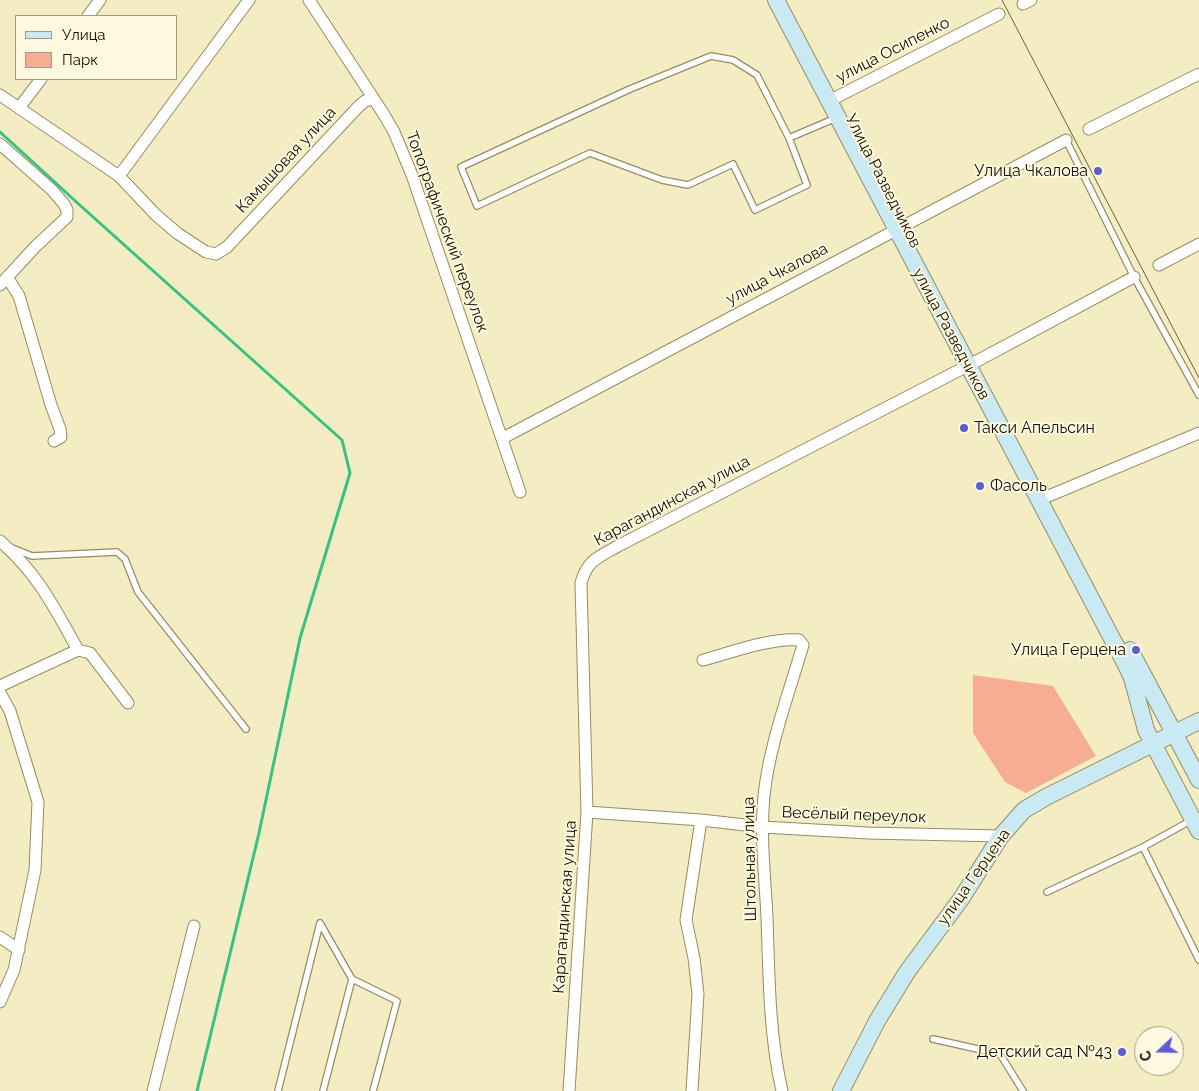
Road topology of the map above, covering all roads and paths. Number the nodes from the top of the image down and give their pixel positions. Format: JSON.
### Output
{"nodes":[{"id":1,"x":100,"y":0,"type":"edge"},
{"id":2,"x":249,"y":0,"type":"edge"},
{"id":3,"x":309,"y":0,"type":"edge"},
{"id":4,"x":776,"y":0,"type":"edge"},
{"id":5,"x":788,"y":0,"type":"edge"},
{"id":6,"x":999,"y":14,"type":"dead end"},
{"id":7,"x":89,"y":15,"type":"edge"},
{"id":8,"x":1199,"y":74,"type":"edge"},
{"id":9,"x":40,"y":80,"type":"edge"},
{"id":10,"x":0,"y":95,"type":"edge"},
{"id":11,"x":372,"y":99,"type":"junction"},
{"id":12,"x":834,"y":99,"type":"junction"},
{"id":13,"x":19,"y":108,"type":"junction"},
{"id":14,"x":837,"y":117,"type":"junction"},
{"id":15,"x":1089,"y":129,"type":"dead end"},
{"id":16,"x":789,"y":138,"type":"junction"},
{"id":17,"x":1066,"y":140,"type":"joint"},
{"id":18,"x":0,"y":144,"type":"edge"},
{"id":19,"x":119,"y":176,"type":"junction"},
{"id":20,"x":901,"y":227,"type":"junction"},
{"id":21,"x":1199,"y":244,"type":"edge"},
{"id":22,"x":1159,"y":265,"type":"dead end"},
{"id":23,"x":1134,"y":277,"type":"junction"},
{"id":24,"x":3,"y":281,"type":"edge"},
{"id":25,"x":973,"y":363,"type":"junction"},
{"id":26,"x":1199,"y":395,"type":"edge"},
{"id":27,"x":1199,"y":433,"type":"edge"},
{"id":28,"x":503,"y":438,"type":"junction"},
{"id":29,"x":54,"y":441,"type":"dead end"},
{"id":30,"x":520,"y":492,"type":"dead end"},
{"id":31,"x":1043,"y":498,"type":"junction"},
{"id":32,"x":0,"y":541,"type":"edge"},
{"id":33,"x":78,"y":650,"type":"junction"},
{"id":34,"x":703,"y":660,"type":"dead end"},
{"id":35,"x":0,"y":686,"type":"edge"},
{"id":36,"x":0,"y":693,"type":"edge"},
{"id":37,"x":128,"y":703,"type":"dead end"},
{"id":38,"x":1199,"y":721,"type":"edge"},
{"id":39,"x":246,"y":729,"type":"dead end"},
{"id":40,"x":1174,"y":734,"type":"junction"},
{"id":41,"x":1153,"y":744,"type":"junction"},
{"id":42,"x":1199,"y":780,"type":"edge"},
{"id":43,"x":587,"y":812,"type":"junction"},
{"id":44,"x":701,"y":820,"type":"junction"},
{"id":45,"x":1196,"y":825,"type":"edge"},
{"id":46,"x":763,"y":828,"type":"junction"},
{"id":47,"x":1001,"y":836,"type":"junction"},
{"id":48,"x":1143,"y":847,"type":"junction"},
{"id":49,"x":1047,"y":892,"type":"dead end"},
{"id":50,"x":194,"y":926,"type":"dead end"},
{"id":51,"x":0,"y":937,"type":"edge"},
{"id":52,"x":19,"y":950,"type":"junction"},
{"id":53,"x":1199,"y":960,"type":"edge"},
{"id":54,"x":352,"y":978,"type":"junction"},
{"id":55,"x":0,"y":1002,"type":"edge"},
{"id":56,"x":934,"y":1039,"type":"dead end"},
{"id":57,"x":152,"y":1091,"type":"edge"},
{"id":58,"x":278,"y":1091,"type":"edge"},
{"id":59,"x":322,"y":1091,"type":"edge"},
{"id":60,"x":373,"y":1091,"type":"edge"},
{"id":61,"x":569,"y":1091,"type":"edge"},
{"id":62,"x":692,"y":1091,"type":"edge"},
{"id":63,"x":782,"y":1091,"type":"edge"},
{"id":64,"x":841,"y":1091,"type":"edge"},
{"id":65,"x":1023,"y":1091,"type":"edge"}],
"edges":[{"from":1,"to":7,"type":"street"},
{"from":2,"to":19,"type":"street"},
{"from":3,"to":11,"type":"street","name":"Топографический переулок"},
{"from":4,"to":12,"type":"main road","name":"улица Разведчиков"},
{"from":5,"to":12,"type":"main road","name":"Улица Разведчиков"},
{"from":6,"to":12,"type":"street","name":"улица Осипенко"},
{"from":8,"to":15,"type":"street"},
{"from":9,"to":13,"type":"street"},
{"from":10,"to":13,"type":"street"},
{"from":11,"to":19,"type":"street","name":"Камышовая улица"},
{"from":11,"to":28,"type":"street","name":"Топографический переулок"},
{"from":12,"to":14,"type":"main road","name":"улица Разведчиков"},
{"from":12,"to":20,"type":"main road","name":"Улица Разведчиков"},
{"from":13,"to":19,"type":"street"},
{"from":14,"to":16,"type":"lane"},
{"from":14,"to":20,"type":"main road","name":"улица Разведчиков"},
{"from":16,"to":16,"type":"lane"},
{"from":17,"to":20,"type":"street","name":"улица Чкалова"},
{"from":17,"to":23,"type":"lane"},
{"from":18,"to":24,"type":"street"},
{"from":20,"to":25,"type":"main road","name":"улица Разведчиков"},
{"from":20,"to":28,"type":"street","name":"улица Чкалова"},
{"from":21,"to":22,"type":"street"},
{"from":23,"to":25,"type":"street","name":"Карагандинская улица"},
{"from":23,"to":26,"type":"lane"},
{"from":24,"to":29,"type":"street"},
{"from":25,"to":31,"type":"main road","name":"улица Разведчиков"},
{"from":25,"to":43,"type":"street","name":"Карагандинская улица"},
{"from":27,"to":31,"type":"street"},
{"from":28,"to":30,"type":"street","name":"Топографический переулок"},
{"from":31,"to":40,"type":"main road"},
{"from":31,"to":41,"type":"main road","name":"улица Разведчиков"},
{"from":32,"to":33,"type":"street"},
{"from":32,"to":39,"type":"lane"},
{"from":33,"to":35,"type":"street"},
{"from":33,"to":37,"type":"street"},
{"from":34,"to":46,"type":"street","name":"Штольная улица"},
{"from":36,"to":52,"type":"street"},
{"from":38,"to":40,"type":"main road","name":"улица Герцена"},
{"from":40,"to":41,"type":"main road","name":"улица Герцена"},
{"from":40,"to":42,"type":"main road"},
{"from":41,"to":45,"type":"main road","name":"улица Разведчиков"},
{"from":41,"to":47,"type":"main road","name":"улица Герцена"},
{"from":43,"to":44,"type":"street","name":"Весёлый переулок"},
{"from":43,"to":61,"type":"street","name":"Карагандинская улица"},
{"from":44,"to":46,"type":"street","name":"Весёлый переулок"},
{"from":44,"to":62,"type":"street"},
{"from":45,"to":48,"type":"lane"},
{"from":46,"to":47,"type":"street","name":"Весёлый переулок"},
{"from":46,"to":63,"type":"street","name":"Штольная улица"},
{"from":47,"to":64,"type":"main road","name":"улица Герцена"},
{"from":48,"to":49,"type":"lane"},
{"from":48,"to":53,"type":"lane"},
{"from":50,"to":57,"type":"street"},
{"from":51,"to":52,"type":"street"},
{"from":52,"to":55,"type":"street"},
{"from":54,"to":58,"type":"lane"},
{"from":54,"to":59,"type":"lane"},
{"from":54,"to":60,"type":"lane"},
{"from":56,"to":65,"type":"lane"}]}
